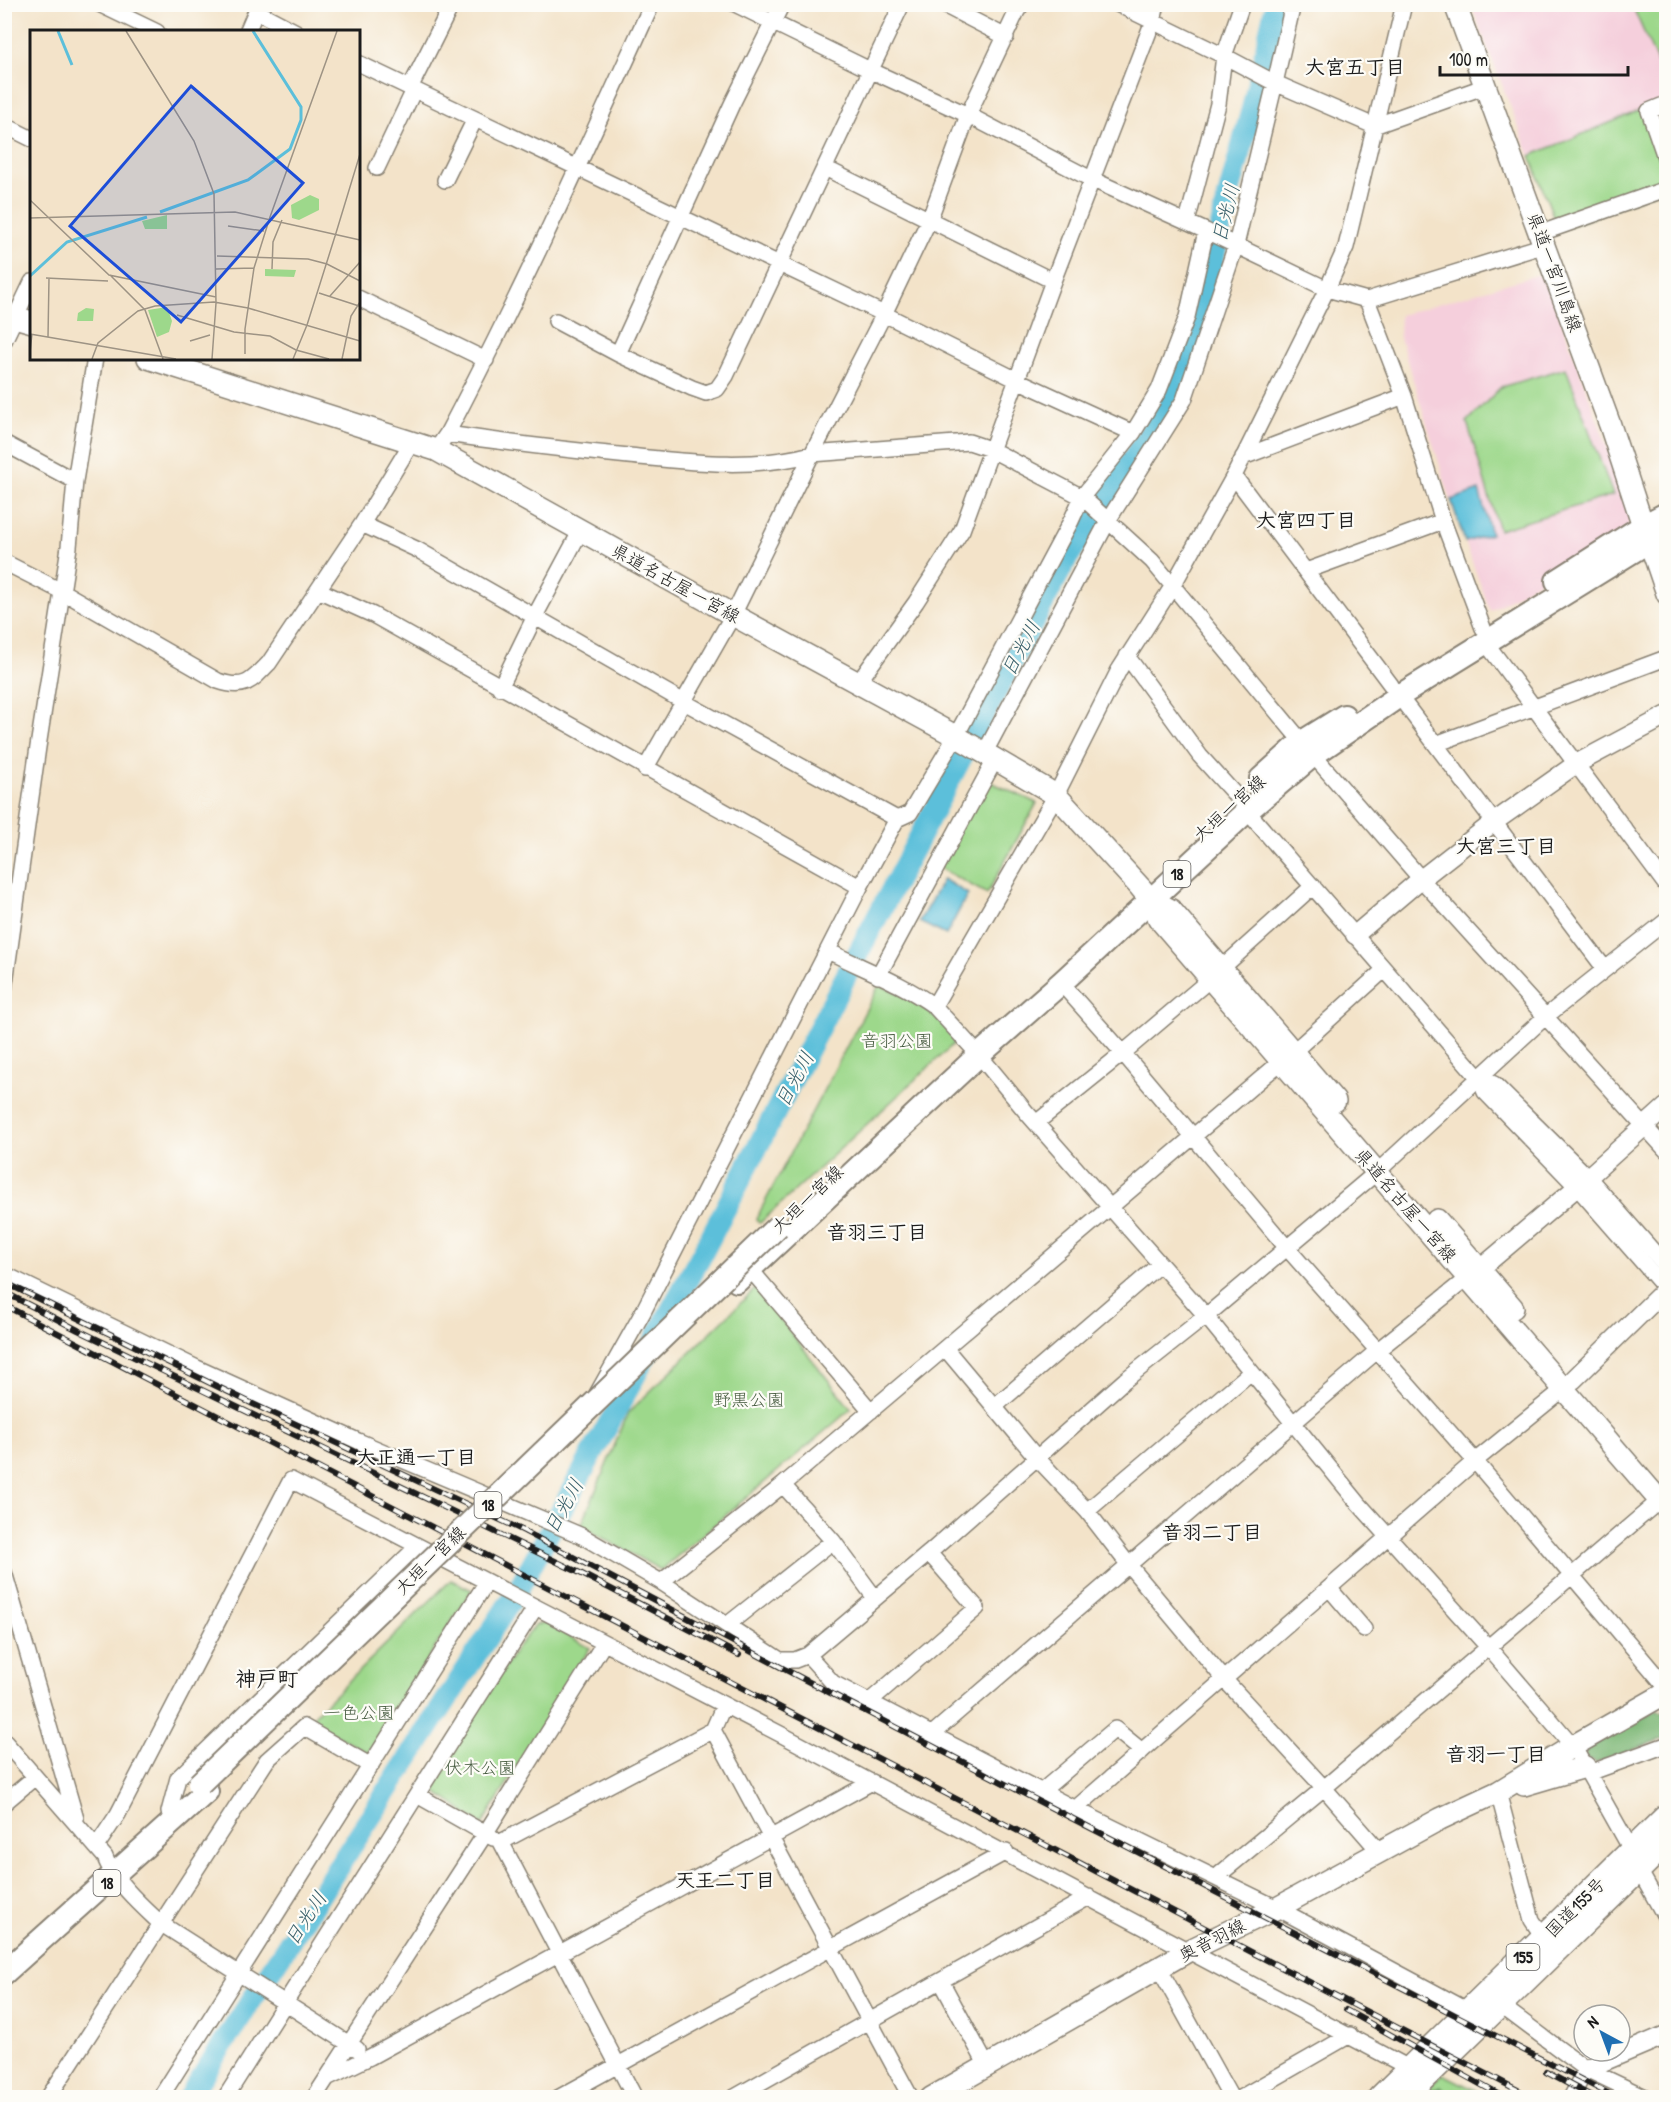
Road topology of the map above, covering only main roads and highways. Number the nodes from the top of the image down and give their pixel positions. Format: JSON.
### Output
{"nodes":[{"id":1,"x":1455,"y":4,"type":"edge"},
{"id":2,"x":154,"y":360,"type":"edge"},
{"id":3,"x":1666,"y":514,"type":"edge"},
{"id":4,"x":1653,"y":534,"type":"edge"},
{"id":5,"x":1145,"y":893,"type":"junction"},
{"id":6,"x":975,"y":1051,"type":"junction"},
{"id":7,"x":1665,"y":1498,"type":"edge"},
{"id":8,"x":1666,"y":1694,"type":"edge"},
{"id":9,"x":1587,"y":1770,"type":"road end"},
{"id":10,"x":203,"y":1787,"type":"junction"},
{"id":11,"x":1498,"y":1792,"type":"junction"},
{"id":12,"x":1666,"y":1817,"type":"edge"},
{"id":13,"x":1666,"y":1843,"type":"edge"},
{"id":14,"x":1635,"y":1861,"type":"junction"},
{"id":15,"x":112,"y":1871,"type":"junction"},
{"id":16,"x":4,"y":1958,"type":"edge"},
{"id":17,"x":4,"y":1973,"type":"edge"},
{"id":18,"x":931,"y":2097,"type":"edge"},
{"id":19,"x":1380,"y":2097,"type":"edge"},
{"id":20,"x":1404,"y":2097,"type":"edge"}],
"edges":[{"from":1,"to":4,"type":"main road","name":"県道一宮川島線"},
{"from":2,"to":5,"type":"main road","name":"県道名古屋一宮線"},
{"from":3,"to":4,"type":"main road","name":"大垣一宮線","number":"18"},
{"from":4,"to":5,"type":"main road","name":"大垣一宮線","number":"18"},
{"from":5,"to":6,"type":"main road","name":"大垣一宮線","number":"18"},
{"from":5,"to":6,"type":"main road","name":"大垣一宮線","number":"18"},
{"from":5,"to":7,"type":"main road","name":"県道名古屋一宮線"},
{"from":6,"to":10,"type":"main road","name":"大垣一宮線","number":"18"},
{"from":6,"to":10,"type":"main road","name":"大垣一宮線","number":"18","bridge":true},
{"from":8,"to":11,"type":"main road","name":"奥音羽線"},
{"from":9,"to":11,"type":"main road","name":"奥音羽線"},
{"from":10,"to":15,"type":"main road","name":"大垣一宮線","number":"18"},
{"from":10,"to":15,"type":"main road","name":"大垣一宮線","number":"18"},
{"from":11,"to":18,"type":"main road","name":"奥音羽線"},
{"from":12,"to":14,"type":"highway","name":"国道155号","number":"155"},
{"from":13,"to":14,"type":"highway","name":"国道155号","number":"155"},
{"from":14,"to":19,"type":"highway","name":"国道155号","number":"155"},
{"from":14,"to":20,"type":"highway","name":"国道155号","number":"155"},
{"from":15,"to":16,"type":"main road","name":"大垣一宮線","number":"18"},
{"from":15,"to":17,"type":"main road","name":"大垣一宮線","number":"18"}]}
